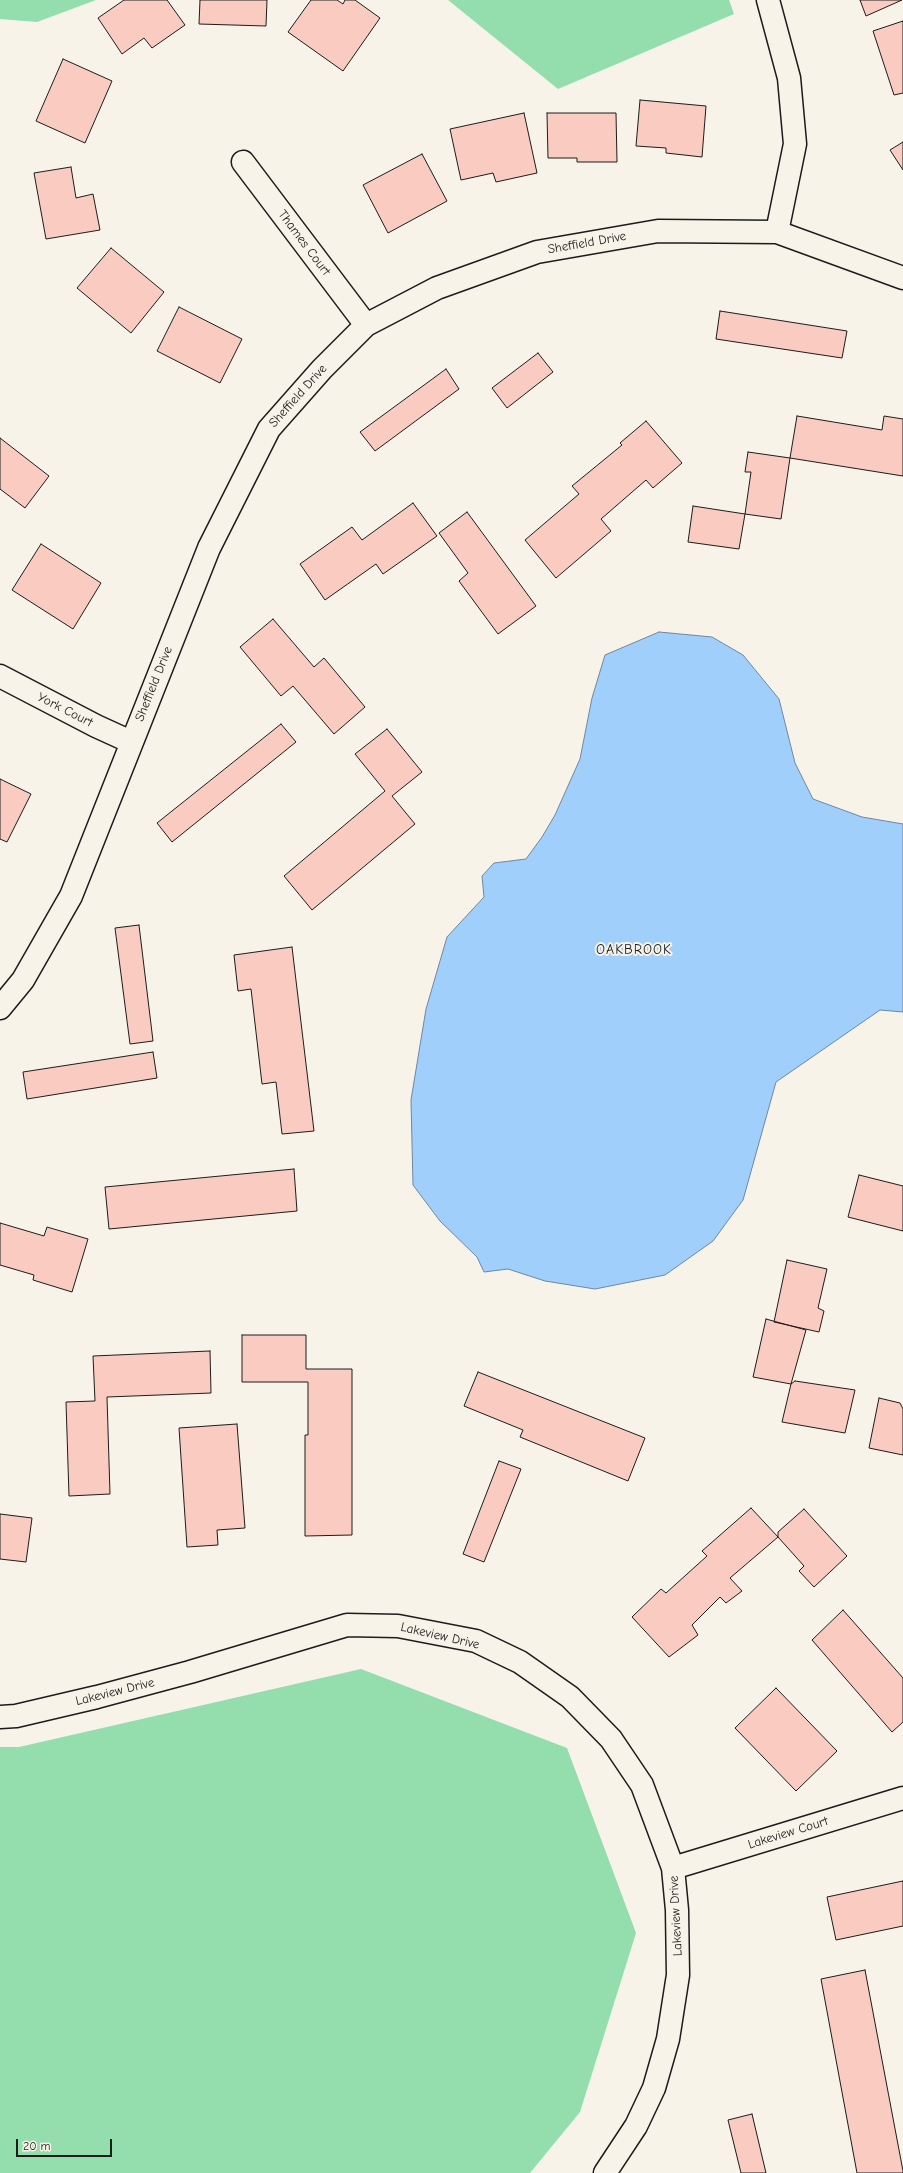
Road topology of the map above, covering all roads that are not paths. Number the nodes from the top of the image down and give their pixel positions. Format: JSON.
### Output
{"nodes":[{"id":1,"x":768,"y":0,"type":"edge"},
{"id":2,"x":242,"y":162,"type":"dead end"},
{"id":3,"x":777,"y":232,"type":"junction"},
{"id":4,"x":903,"y":278,"type":"edge"},
{"id":5,"x":366,"y":325,"type":"junction"},
{"id":6,"x":0,"y":676,"type":"edge"},
{"id":7,"x":131,"y":742,"type":"junction"},
{"id":8,"x":0,"y":1008,"type":"edge"},
{"id":9,"x":0,"y":1717,"type":"edge"},
{"id":10,"x":903,"y":1798,"type":"edge"},
{"id":11,"x":673,"y":1868,"type":"junction"},
{"id":12,"x":605,"y":2173,"type":"edge"}],
"edges":[{"from":1,"to":3,"type":"street"},
{"from":2,"to":5,"type":"street","name":"Thames Court"},
{"from":3,"to":4,"type":"street","name":"Sheffield Drive"},
{"from":3,"to":5,"type":"street","name":"Sheffield Drive"},
{"from":5,"to":7,"type":"street","name":"Sheffield Drive"},
{"from":6,"to":7,"type":"street","name":"York Court"},
{"from":7,"to":8,"type":"street","name":"Sheffield Drive"},
{"from":9,"to":11,"type":"street","name":"Lakeview Drive"},
{"from":10,"to":11,"type":"street","name":"Lakeview Court"},
{"from":11,"to":12,"type":"street","name":"Lakeview Drive"}]}
